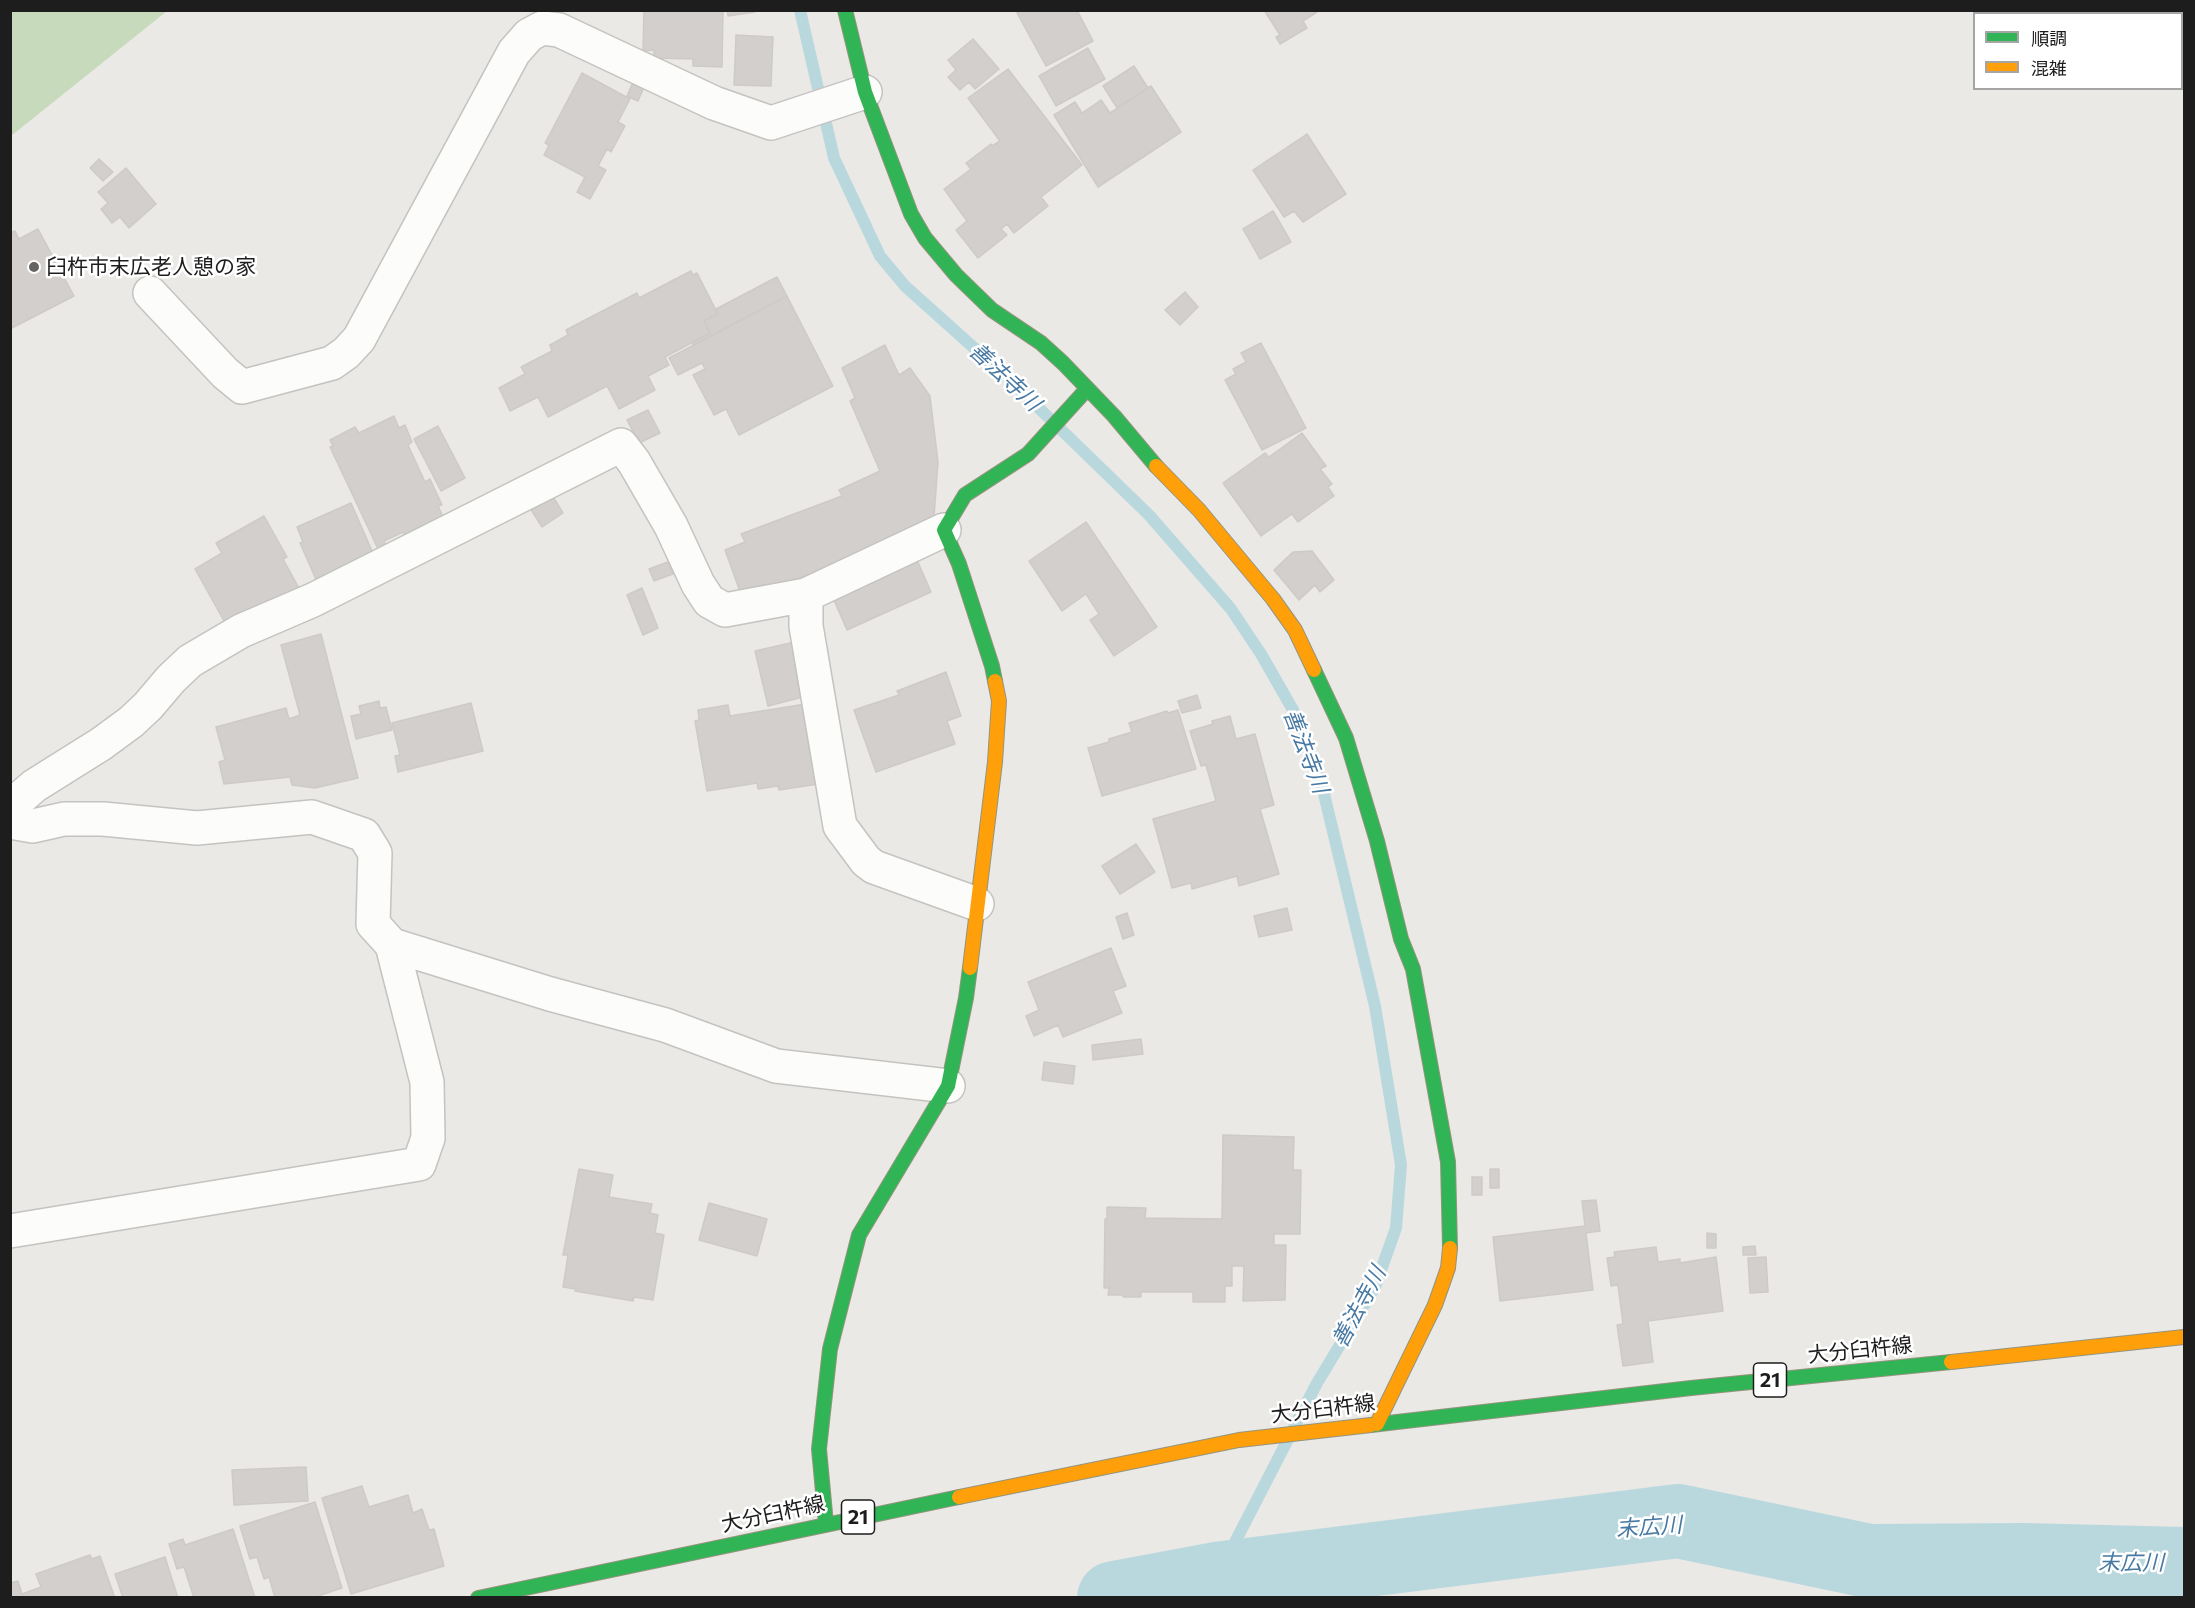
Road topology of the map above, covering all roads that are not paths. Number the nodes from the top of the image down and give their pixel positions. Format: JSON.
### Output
{"nodes":[{"id":1,"x":845,"y":10,"type":"edge"},
{"id":2,"x":858,"y":94,"type":"junction"},
{"id":3,"x":150,"y":293,"type":"dead end"},
{"id":4,"x":1087,"y":389,"type":"junction"},
{"id":5,"x":944,"y":530,"type":"junction"},
{"id":6,"x":806,"y":595,"type":"junction"},
{"id":7,"x":10,"y":807,"type":"edge"},
{"id":8,"x":10,"y":822,"type":"edge"},
{"id":9,"x":977,"y":904,"type":"junction"},
{"id":10,"x":392,"y":945,"type":"junction"},
{"id":11,"x":948,"y":1086,"type":"junction"},
{"id":12,"x":10,"y":1231,"type":"edge"},
{"id":13,"x":2184,"y":1337,"type":"edge"},
{"id":14,"x":1377,"y":1424,"type":"junction"},
{"id":15,"x":826,"y":1524,"type":"junction"},
{"id":16,"x":478,"y":1598,"type":"edge"}],
"edges":[{"from":1,"to":2,"type":"street"},
{"from":2,"to":3,"type":"street"},
{"from":2,"to":4,"type":"street"},
{"from":4,"to":5,"type":"street"},
{"from":4,"to":14,"type":"street"},
{"from":5,"to":6,"type":"street"},
{"from":5,"to":9,"type":"street"},
{"from":6,"to":7,"type":"street"},
{"from":6,"to":9,"type":"street"},
{"from":8,"to":10,"type":"street"},
{"from":9,"to":11,"type":"street"},
{"from":10,"to":11,"type":"street"},
{"from":10,"to":12,"type":"street"},
{"from":11,"to":15,"type":"street"},
{"from":13,"to":14,"type":"street","name":"大分臼杵線","number":"21"},
{"from":14,"to":15,"type":"street","name":"大分臼杵線","number":"21"},
{"from":15,"to":16,"type":"street","name":"大分臼杵線","number":"21"}]}
